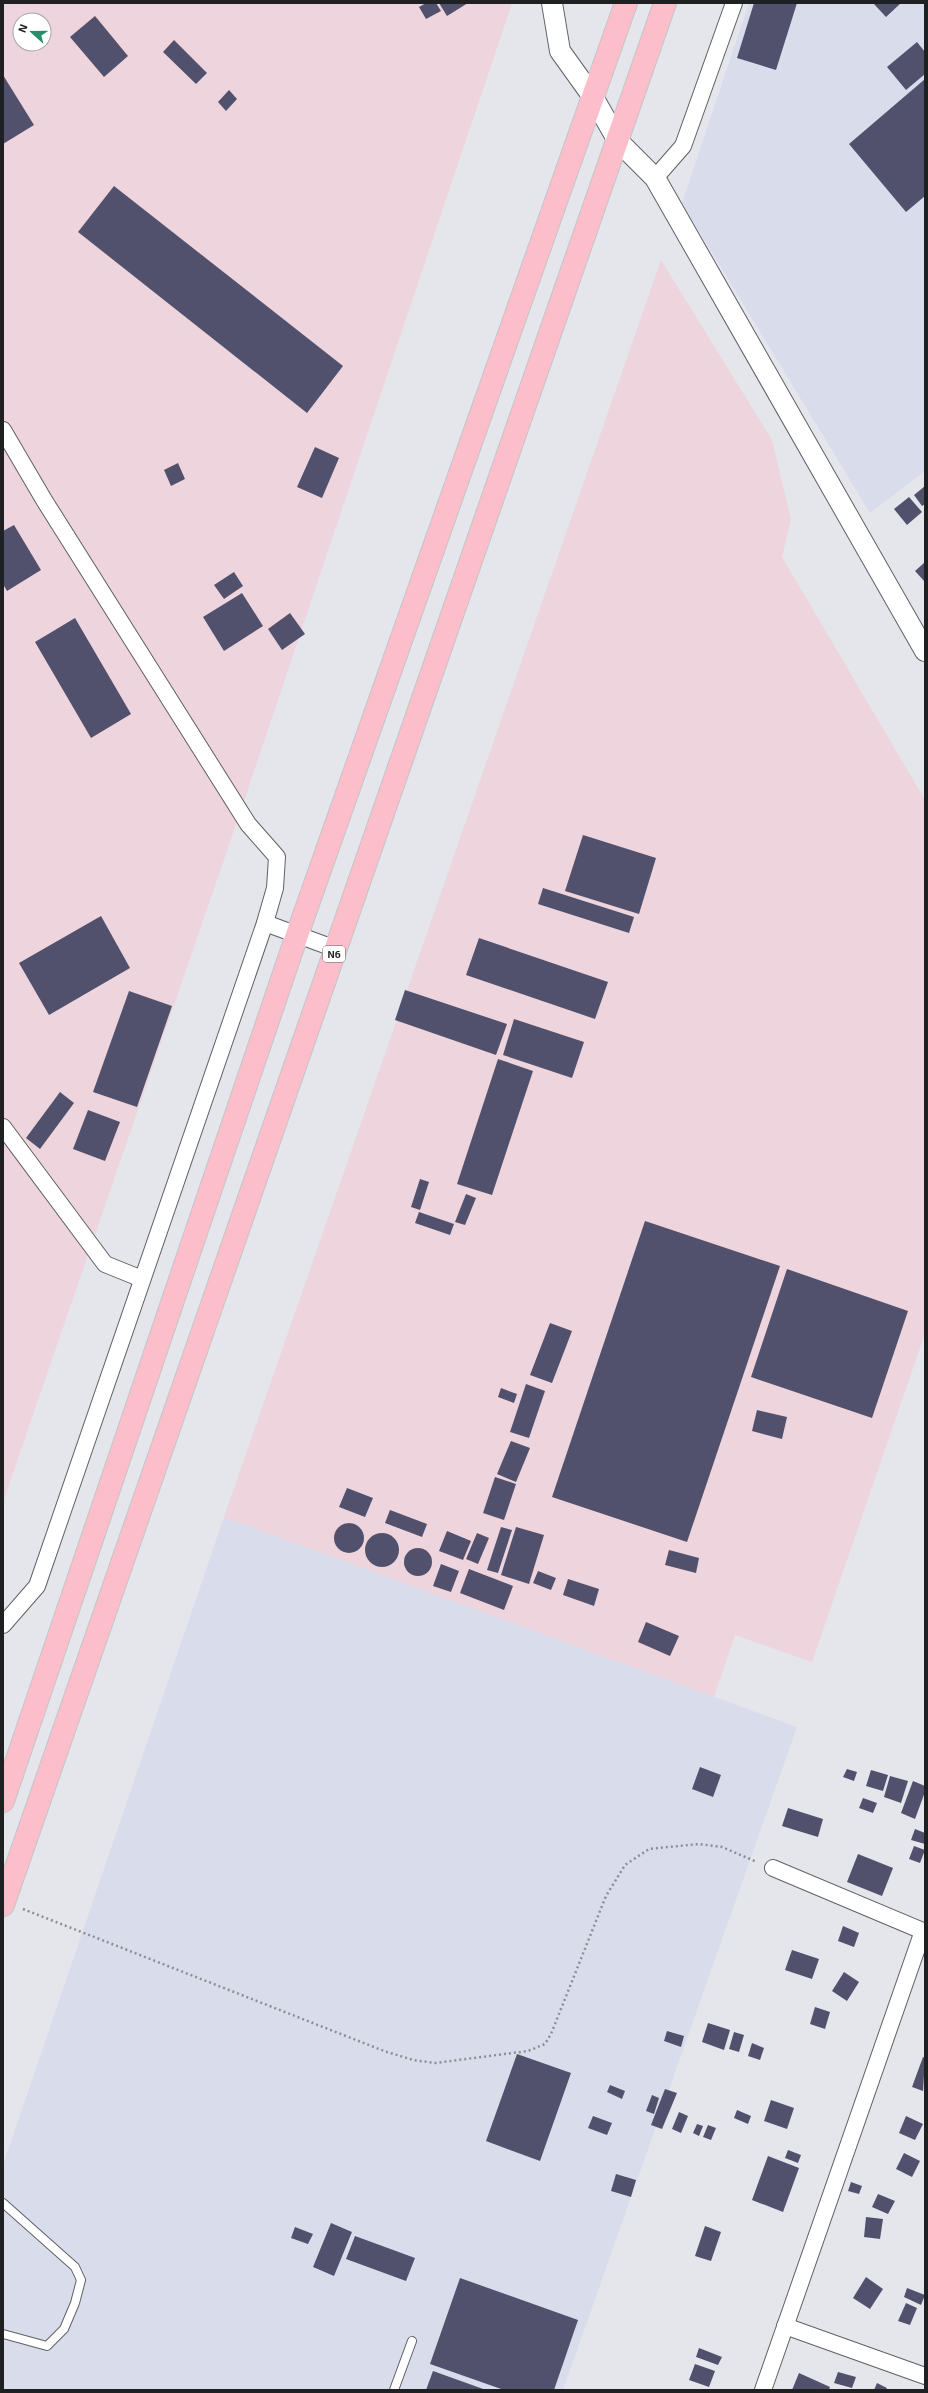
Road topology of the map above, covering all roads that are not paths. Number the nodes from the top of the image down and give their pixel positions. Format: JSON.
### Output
{"nodes":[{"id":1,"x":552,"y":3,"type":"edge"},
{"id":2,"x":626,"y":3,"type":"edge"},
{"id":3,"x":665,"y":3,"type":"edge"},
{"id":4,"x":734,"y":3,"type":"edge"},
{"id":5,"x":593,"y":97,"type":"junction"},
{"id":6,"x":618,"y":140,"type":"junction"},
{"id":7,"x":655,"y":178,"type":"junction"},
{"id":8,"x":3,"y":430,"type":"edge"},
{"id":9,"x":925,"y":651,"type":"edge"},
{"id":10,"x":265,"y":923,"type":"junction"},
{"id":11,"x":296,"y":935,"type":"junction"},
{"id":12,"x":336,"y":949,"type":"junction"},
{"id":13,"x":3,"y":1127,"type":"edge"},
{"id":14,"x":142,"y":1279,"type":"junction"},
{"id":15,"x":3,"y":1625,"type":"edge"},
{"id":16,"x":3,"y":1801,"type":"edge"},
{"id":17,"x":773,"y":1868,"type":"road end"},
{"id":18,"x":4,"y":1903,"type":"edge"},
{"id":19,"x":924,"y":1932,"type":"edge"},
{"id":20,"x":3,"y":2203,"type":"edge"},
{"id":21,"x":785,"y":2326,"type":"junction"},
{"id":22,"x":3,"y":2334,"type":"edge"},
{"id":23,"x":412,"y":2341,"type":"dead end"},
{"id":24,"x":925,"y":2376,"type":"edge"},
{"id":25,"x":394,"y":2390,"type":"edge"},
{"id":26,"x":763,"y":2390,"type":"edge"}],
"edges":[{"from":1,"to":5,"type":"street"},
{"from":2,"to":5,"type":"highway"},
{"from":3,"to":6,"type":"highway","number":"N6"},
{"from":4,"to":7,"type":"street"},
{"from":5,"to":6,"type":"street"},
{"from":5,"to":11,"type":"highway"},
{"from":6,"to":7,"type":"street"},
{"from":6,"to":12,"type":"highway","number":"N6"},
{"from":7,"to":9,"type":"street"},
{"from":8,"to":10,"type":"street"},
{"from":10,"to":11,"type":"street"},
{"from":10,"to":14,"type":"street"},
{"from":11,"to":12,"type":"street"},
{"from":11,"to":16,"type":"highway"},
{"from":12,"to":18,"type":"highway","number":"N6"},
{"from":13,"to":14,"type":"street"},
{"from":14,"to":15,"type":"street"},
{"from":17,"to":19,"type":"street"},
{"from":19,"to":21,"type":"street"},
{"from":20,"to":22,"type":"lane"},
{"from":21,"to":24,"type":"street"},
{"from":21,"to":26,"type":"street"},
{"from":23,"to":25,"type":"lane"}]}
